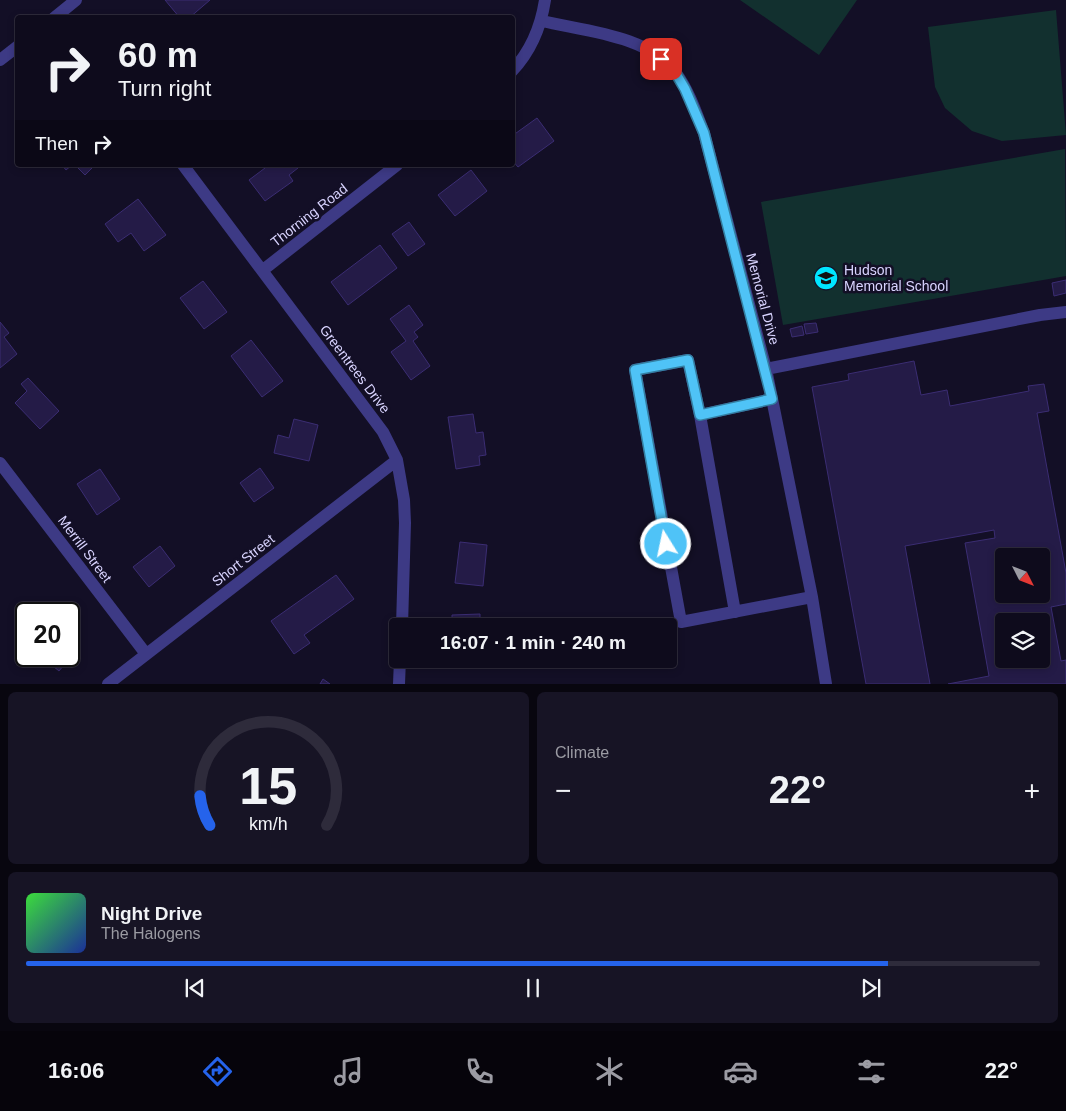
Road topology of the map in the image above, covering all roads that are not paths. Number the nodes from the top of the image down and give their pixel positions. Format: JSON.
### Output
{"nodes":[{"id":1,"x":76,"y":0,"type":"edge"},
{"id":2,"x":545,"y":0,"type":"edge"},
{"id":3,"x":67,"y":13,"type":"edge"},
{"id":4,"x":542,"y":21,"type":"junction"},
{"id":5,"x":15,"y":48,"type":"edge"},
{"id":6,"x":0,"y":60,"type":"edge"},
{"id":7,"x":515,"y":67,"type":"edge"},
{"id":8,"x":185,"y":167,"type":"edge"},
{"id":9,"x":394,"y":167,"type":"edge"},
{"id":10,"x":263,"y":270,"type":"junction"},
{"id":11,"x":1066,"y":312,"type":"edge"},
{"id":12,"x":766,"y":369,"type":"junction"},
{"id":13,"x":772,"y":399,"type":"junction"},
{"id":14,"x":700,"y":415,"type":"junction"},
{"id":15,"x":397,"y":460,"type":"junction"},
{"id":16,"x":0,"y":465,"type":"edge"},
{"id":17,"x":812,"y":597,"type":"junction"},
{"id":18,"x":735,"y":612,"type":"junction"},
{"id":19,"x":402,"y":618,"type":"edge"},
{"id":20,"x":146,"y":654,"type":"junction"},
{"id":21,"x":399,"y":668,"type":"edge"},
{"id":22,"x":108,"y":684,"type":"edge"},
{"id":23,"x":398,"y":684,"type":"edge"},
{"id":24,"x":826,"y":684,"type":"edge"}],
"edges":[{"from":1,"to":3,"type":"street"},
{"from":2,"to":4,"type":"street"},
{"from":4,"to":7,"type":"street"},
{"from":4,"to":12,"type":"street","name":"Memorial Drive"},
{"from":5,"to":6,"type":"street"},
{"from":8,"to":10,"type":"street","name":"Greentrees Drive"},
{"from":9,"to":10,"type":"street","name":"Thorning Road"},
{"from":10,"to":15,"type":"street","name":"Greentrees Drive"},
{"from":11,"to":12,"type":"street"},
{"from":12,"to":13,"type":"street","name":"Memorial Drive"},
{"from":13,"to":14,"type":"street"},
{"from":13,"to":17,"type":"street","name":"Memorial Drive"},
{"from":14,"to":18,"type":"street"},
{"from":14,"to":18,"type":"street"},
{"from":15,"to":19,"type":"street","name":"Greentrees Drive"},
{"from":15,"to":20,"type":"street","name":"Short Street"},
{"from":16,"to":20,"type":"street","name":"Merrill Street"},
{"from":17,"to":18,"type":"street"},
{"from":17,"to":24,"type":"street","name":"Memorial Drive"},
{"from":20,"to":22,"type":"street","name":"Short Street"},
{"from":21,"to":23,"type":"street"}]}
